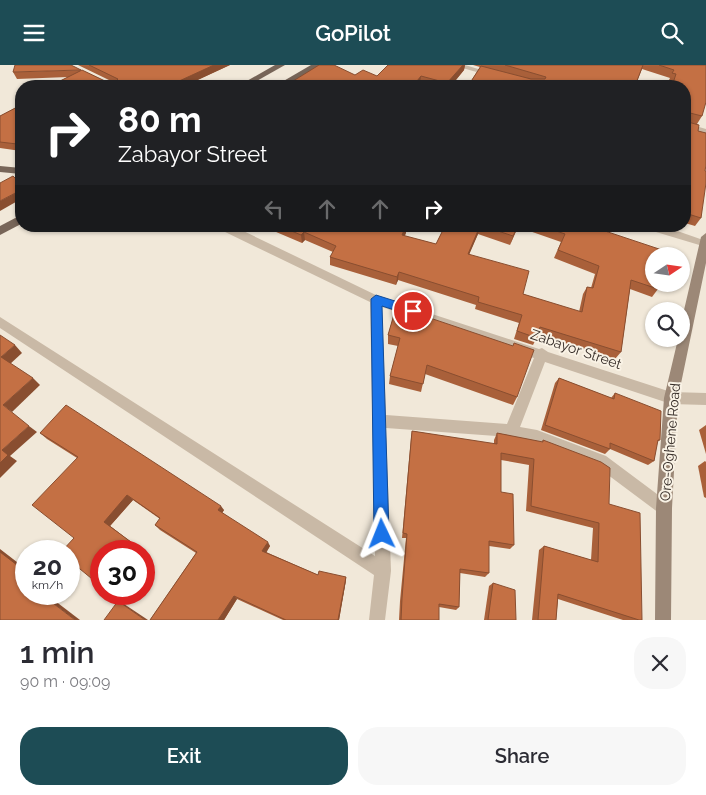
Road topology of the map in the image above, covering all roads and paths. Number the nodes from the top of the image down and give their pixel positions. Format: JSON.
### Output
{"nodes":[{"id":1,"x":281,"y":65,"type":"edge"},
{"id":2,"x":317,"y":65,"type":"edge"},
{"id":3,"x":456,"y":65,"type":"edge"},
{"id":4,"x":502,"y":77,"type":"edge"},
{"id":5,"x":256,"y":80,"type":"edge"},
{"id":6,"x":291,"y":80,"type":"edge"},
{"id":7,"x":691,"y":128,"type":"edge"},
{"id":8,"x":706,"y":132,"type":"edge"},
{"id":9,"x":0,"y":169,"type":"edge"},
{"id":10,"x":15,"y":170,"type":"edge"},
{"id":11,"x":15,"y":222,"type":"edge"},
{"id":12,"x":0,"y":231,"type":"edge"},
{"id":13,"x":236,"y":232,"type":"edge"},
{"id":14,"x":674,"y":232,"type":"edge"},
{"id":15,"x":705,"y":240,"type":"edge"},
{"id":16,"x":376,"y":299,"type":"junction"},
{"id":17,"x":0,"y":322,"type":"edge"},
{"id":18,"x":542,"y":353,"type":"junction"},
{"id":19,"x":671,"y":397,"type":"junction"},
{"id":20,"x":706,"y":399,"type":"edge"},
{"id":21,"x":378,"y":421,"type":"junction"},
{"id":22,"x":511,"y":431,"type":"junction"},
{"id":23,"x":664,"y":508,"type":"junction"},
{"id":24,"x":382,"y":571,"type":"junction"},
{"id":25,"x":377,"y":620,"type":"edge"},
{"id":26,"x":663,"y":620,"type":"edge"}],
"edges":[{"from":1,"to":5,"type":"main road"},
{"from":2,"to":6,"type":"main road"},
{"from":3,"to":4,"type":"street"},
{"from":7,"to":8,"type":"street"},
{"from":9,"to":10,"type":"main road"},
{"from":11,"to":12,"type":"main road"},
{"from":13,"to":16,"type":"street","name":"Zabayor Street"},
{"from":14,"to":15,"type":"street"},
{"from":15,"to":19,"type":"street","name":"Ore-Oghene Road"},
{"from":16,"to":18,"type":"street","name":"Zabayor Street"},
{"from":16,"to":21,"type":"street"},
{"from":17,"to":24,"type":"street"},
{"from":18,"to":19,"type":"street","name":"Zabayor Street"},
{"from":18,"to":22,"type":"street"},
{"from":19,"to":20,"type":"street","name":"Zabayor Street"},
{"from":19,"to":23,"type":"street","name":"Ore-Oghene Road"},
{"from":21,"to":22,"type":"street"},
{"from":21,"to":24,"type":"street"},
{"from":22,"to":23,"type":"street"},
{"from":23,"to":26,"type":"street","name":"Ore-Oghene Road"},
{"from":24,"to":25,"type":"street"}]}
